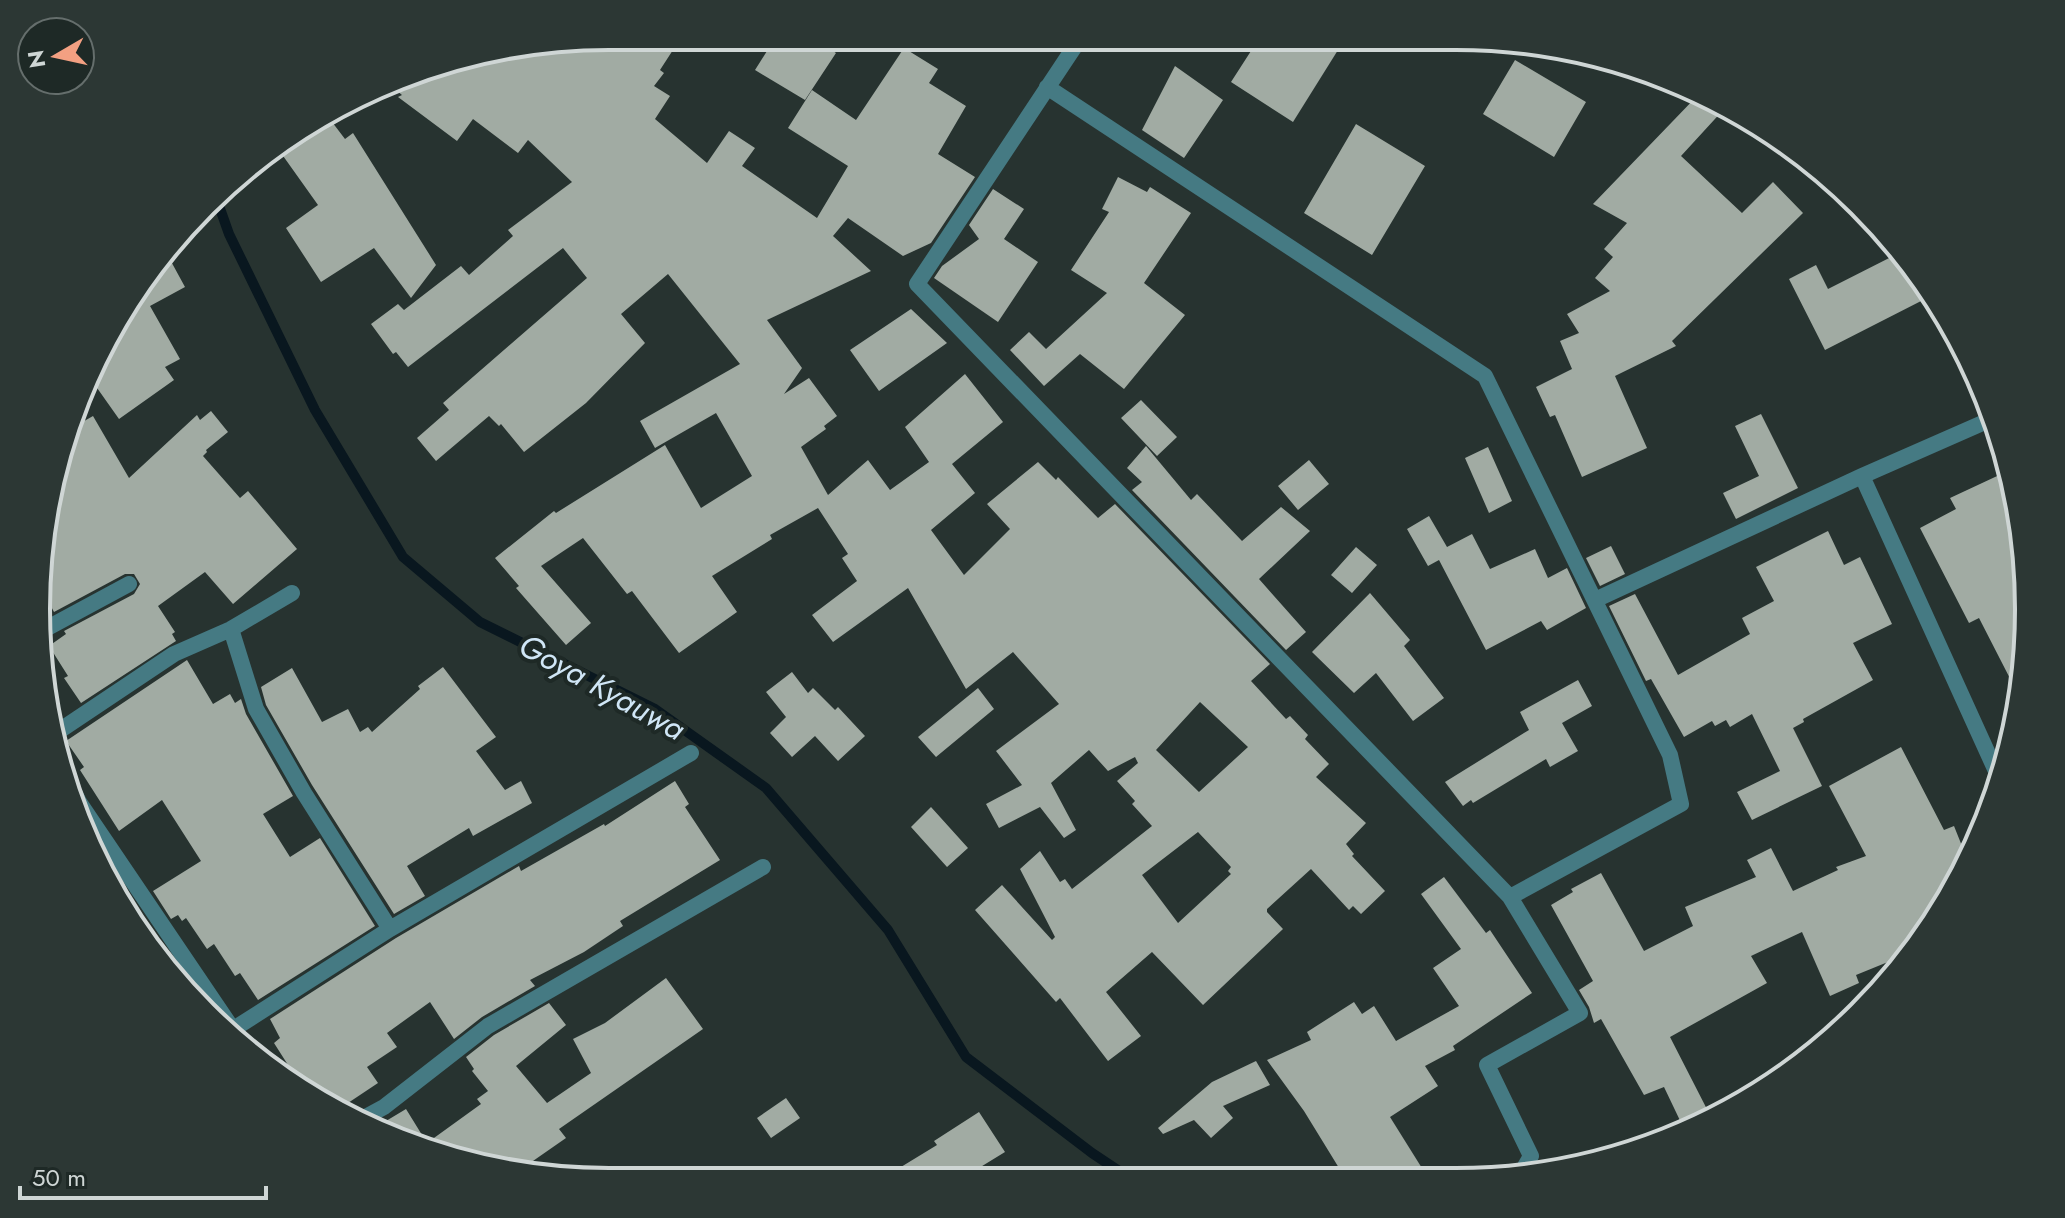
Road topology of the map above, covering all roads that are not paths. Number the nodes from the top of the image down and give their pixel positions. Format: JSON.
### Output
{"nodes":[{"id":1,"x":1072,"y":50,"type":"edge"},
{"id":2,"x":1047,"y":87,"type":"junction"},
{"id":3,"x":1983,"y":423,"type":"edge"},
{"id":4,"x":1862,"y":476,"type":"junction"},
{"id":5,"x":129,"y":584,"type":"dead end"},
{"id":6,"x":292,"y":593,"type":"dead end"},
{"id":7,"x":1595,"y":600,"type":"junction"},
{"id":8,"x":50,"y":626,"type":"edge"},
{"id":9,"x":231,"y":629,"type":"junction"},
{"id":10,"x":63,"y":728,"type":"edge"},
{"id":11,"x":691,"y":753,"type":"dead end"},
{"id":12,"x":1993,"y":764,"type":"edge"},
{"id":13,"x":93,"y":822,"type":"edge"},
{"id":14,"x":763,"y":867,"type":"dead end"},
{"id":15,"x":1510,"y":897,"type":"junction"},
{"id":16,"x":390,"y":929,"type":"junction"},
{"id":17,"x":219,"y":1009,"type":"edge"},
{"id":18,"x":239,"y":1028,"type":"edge"},
{"id":19,"x":371,"y":1114,"type":"edge"},
{"id":20,"x":1527,"y":1163,"type":"edge"}],
"edges":[{"from":1,"to":2,"type":"street"},
{"from":2,"to":7,"type":"street"},
{"from":2,"to":15,"type":"street"},
{"from":3,"to":4,"type":"street"},
{"from":4,"to":7,"type":"street"},
{"from":4,"to":12,"type":"street"},
{"from":5,"to":8,"type":"street"},
{"from":6,"to":9,"type":"street"},
{"from":7,"to":15,"type":"street"},
{"from":9,"to":10,"type":"street"},
{"from":9,"to":16,"type":"street"},
{"from":11,"to":16,"type":"street"},
{"from":13,"to":17,"type":"street"},
{"from":14,"to":19,"type":"street"},
{"from":15,"to":20,"type":"street"},
{"from":16,"to":18,"type":"street"}]}
